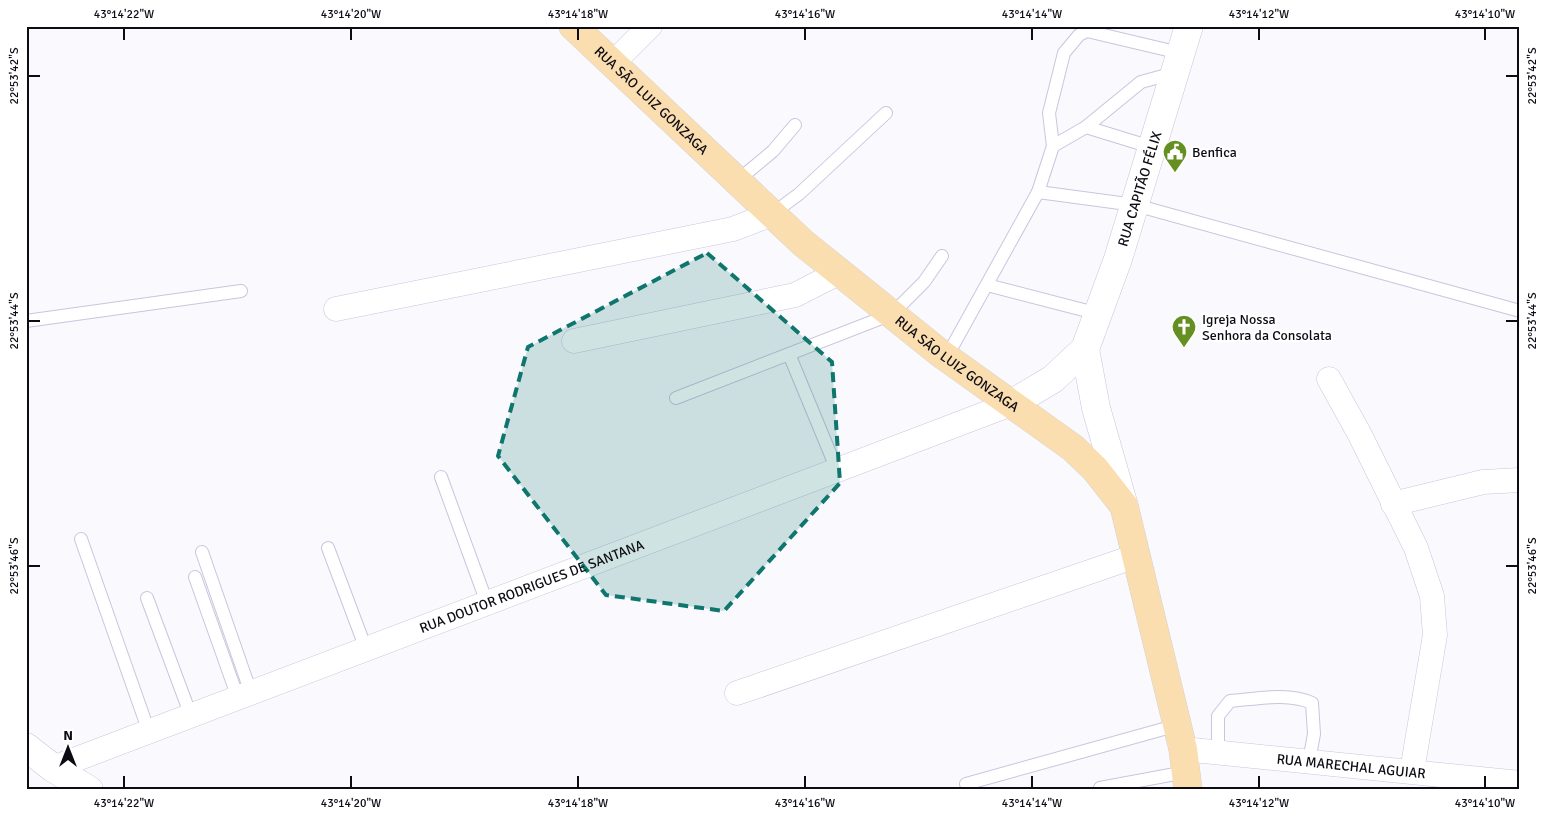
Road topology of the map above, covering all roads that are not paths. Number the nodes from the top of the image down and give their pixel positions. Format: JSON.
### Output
{"nodes":[{"id":1,"x":573,"y":26,"type":"edge"},
{"id":2,"x":650,"y":26,"type":"edge"},
{"id":3,"x":1189,"y":26,"type":"edge"},
{"id":4,"x":1177,"y":63,"type":"junction"},
{"id":5,"x":612,"y":64,"type":"junction"},
{"id":6,"x":886,"y":113,"type":"dead end"},
{"id":7,"x":795,"y":125,"type":"dead end"},
{"id":8,"x":1086,"y":128,"type":"junction"},
{"id":9,"x":1053,"y":146,"type":"junction"},
{"id":10,"x":1151,"y":147,"type":"junction"},
{"id":11,"x":737,"y":181,"type":"junction"},
{"id":12,"x":1038,"y":192,"type":"junction"},
{"id":13,"x":1136,"y":205,"type":"junction"},
{"id":14,"x":772,"y":214,"type":"junction"},
{"id":15,"x":942,"y":256,"type":"dead end"},
{"id":16,"x":840,"y":272,"type":"junction"},
{"id":17,"x":987,"y":285,"type":"junction"},
{"id":18,"x":241,"y":291,"type":"dead end"},
{"id":19,"x":336,"y":309,"type":"dead end"},
{"id":20,"x":1520,"y":311,"type":"edge"},
{"id":21,"x":892,"y":314,"type":"junction"},
{"id":22,"x":1099,"y":314,"type":"junction"},
{"id":23,"x":26,"y":322,"type":"edge"},
{"id":24,"x":574,"y":341,"type":"dead end"},
{"id":25,"x":1085,"y":349,"type":"junction"},
{"id":26,"x":789,"y":354,"type":"junction"},
{"id":27,"x":946,"y":358,"type":"junction"},
{"id":28,"x":1329,"y":379,"type":"dead end"},
{"id":29,"x":676,"y":398,"type":"dead end"},
{"id":30,"x":1010,"y":404,"type":"junction"},
{"id":31,"x":837,"y":470,"type":"junction"},
{"id":32,"x":441,"y":477,"type":"dead end"},
{"id":33,"x":1520,"y":480,"type":"edge"},
{"id":34,"x":1393,"y":504,"type":"junction"},
{"id":35,"x":1124,"y":506,"type":"junction"},
{"id":36,"x":81,"y":539,"type":"dead end"},
{"id":37,"x":328,"y":548,"type":"dead end"},
{"id":38,"x":202,"y":552,"type":"dead end"},
{"id":39,"x":1136,"y":556,"type":"junction"},
{"id":40,"x":195,"y":577,"type":"dead end"},
{"id":41,"x":147,"y":598,"type":"dead end"},
{"id":42,"x":487,"y":604,"type":"junction"},
{"id":43,"x":366,"y":649,"type":"junction"},
{"id":44,"x":737,"y":693,"type":"dead end"},
{"id":45,"x":244,"y":695,"type":"junction"},
{"id":46,"x":191,"y":716,"type":"junction"},
{"id":47,"x":149,"y":732,"type":"junction"},
{"id":48,"x":26,"y":748,"type":"edge"},
{"id":49,"x":1218,"y":752,"type":"junction"},
{"id":50,"x":1184,"y":759,"type":"edge"},
{"id":51,"x":1309,"y":761,"type":"junction"},
{"id":52,"x":53,"y":768,"type":"junction"},
{"id":53,"x":1412,"y":771,"type":"junction"},
{"id":54,"x":1520,"y":783,"type":"edge"},
{"id":55,"x":966,"y":784,"type":"dead end"},
{"id":56,"x":1100,"y":788,"type":"dead end"},
{"id":57,"x":89,"y":790,"type":"edge"}],
"edges":[{"from":1,"to":5,"type":"main road","name":"RUA SÃO LUIZ GONZAGA"},
{"from":2,"to":5,"type":"street"},
{"from":3,"to":4,"type":"street","name":"RUA CAPITÃO FÉLIX"},
{"from":4,"to":8,"type":"lane"},
{"from":4,"to":9,"type":"lane"},
{"from":4,"to":10,"type":"street","name":"RUA CAPITÃO FÉLIX"},
{"from":5,"to":11,"type":"main road","name":"RUA SÃO LUIZ GONZAGA"},
{"from":6,"to":14,"type":"lane"},
{"from":7,"to":11,"type":"lane"},
{"from":8,"to":9,"type":"lane"},
{"from":8,"to":10,"type":"lane"},
{"from":9,"to":12,"type":"lane"},
{"from":10,"to":13,"type":"street","name":"RUA CAPITÃO FÉLIX"},
{"from":11,"to":14,"type":"main road","name":"RUA SÃO LUIZ GONZAGA"},
{"from":12,"to":13,"type":"lane"},
{"from":12,"to":17,"type":"lane"},
{"from":13,"to":20,"type":"lane"},
{"from":13,"to":22,"type":"street","name":"RUA CAPITÃO FÉLIX"},
{"from":14,"to":16,"type":"main road","name":"RUA SÃO LUIZ GONZAGA"},
{"from":14,"to":19,"type":"street"},
{"from":15,"to":21,"type":"lane"},
{"from":16,"to":21,"type":"main road","name":"RUA SÃO LUIZ GONZAGA"},
{"from":16,"to":24,"type":"street"},
{"from":17,"to":22,"type":"lane"},
{"from":17,"to":27,"type":"lane"},
{"from":18,"to":23,"type":"lane"},
{"from":21,"to":26,"type":"lane"},
{"from":21,"to":27,"type":"main road","name":"RUA SÃO LUIZ GONZAGA"},
{"from":22,"to":25,"type":"street","name":"RUA CAPITÃO FÉLIX"},
{"from":25,"to":30,"type":"street","name":"RUA CAPITÃO FÉLIX"},
{"from":25,"to":35,"type":"street"},
{"from":26,"to":29,"type":"lane"},
{"from":26,"to":31,"type":"lane"},
{"from":27,"to":30,"type":"main road","name":"RUA SÃO LUIZ GONZAGA"},
{"from":28,"to":34,"type":"street"},
{"from":30,"to":31,"type":"street","name":"RUA DOUTOR RODRIGUES DE SANTANA"},
{"from":30,"to":35,"type":"main road","name":"RUA SÃO LUIZ GONZAGA"},
{"from":31,"to":42,"type":"street","name":"RUA DOUTOR RODRIGUES DE SANTANA"},
{"from":32,"to":42,"type":"lane"},
{"from":33,"to":34,"type":"street"},
{"from":34,"to":53,"type":"street"},
{"from":35,"to":39,"type":"main road","name":"RUA SÃO LUIZ GONZAGA"},
{"from":36,"to":47,"type":"lane"},
{"from":37,"to":43,"type":"lane"},
{"from":38,"to":45,"type":"lane"},
{"from":39,"to":44,"type":"street"},
{"from":39,"to":50,"type":"main road","name":"RUA SÃO LUIZ GONZAGA"},
{"from":40,"to":45,"type":"lane"},
{"from":41,"to":46,"type":"lane"},
{"from":42,"to":43,"type":"street","name":"RUA DOUTOR RODRIGUES DE SANTANA"},
{"from":43,"to":45,"type":"street","name":"RUA DOUTOR RODRIGUES DE SANTANA"},
{"from":45,"to":46,"type":"street","name":"RUA DOUTOR RODRIGUES DE SANTANA"},
{"from":46,"to":47,"type":"street","name":"RUA DOUTOR RODRIGUES DE SANTANA"},
{"from":47,"to":52,"type":"street","name":"RUA DOUTOR RODRIGUES DE SANTANA"},
{"from":48,"to":52,"type":"street"},
{"from":49,"to":50,"type":"street","name":"RUA MARECHAL AGUIAR"},
{"from":49,"to":51,"type":"street","name":"RUA MARECHAL AGUIAR"},
{"from":49,"to":51,"type":"lane"},
{"from":50,"to":55,"type":"lane"},
{"from":50,"to":56,"type":"lane"},
{"from":51,"to":53,"type":"street","name":"RUA MARECHAL AGUIAR"},
{"from":52,"to":57,"type":"street"},
{"from":53,"to":54,"type":"street","name":"RUA MARECHAL AGUIAR"}]}
